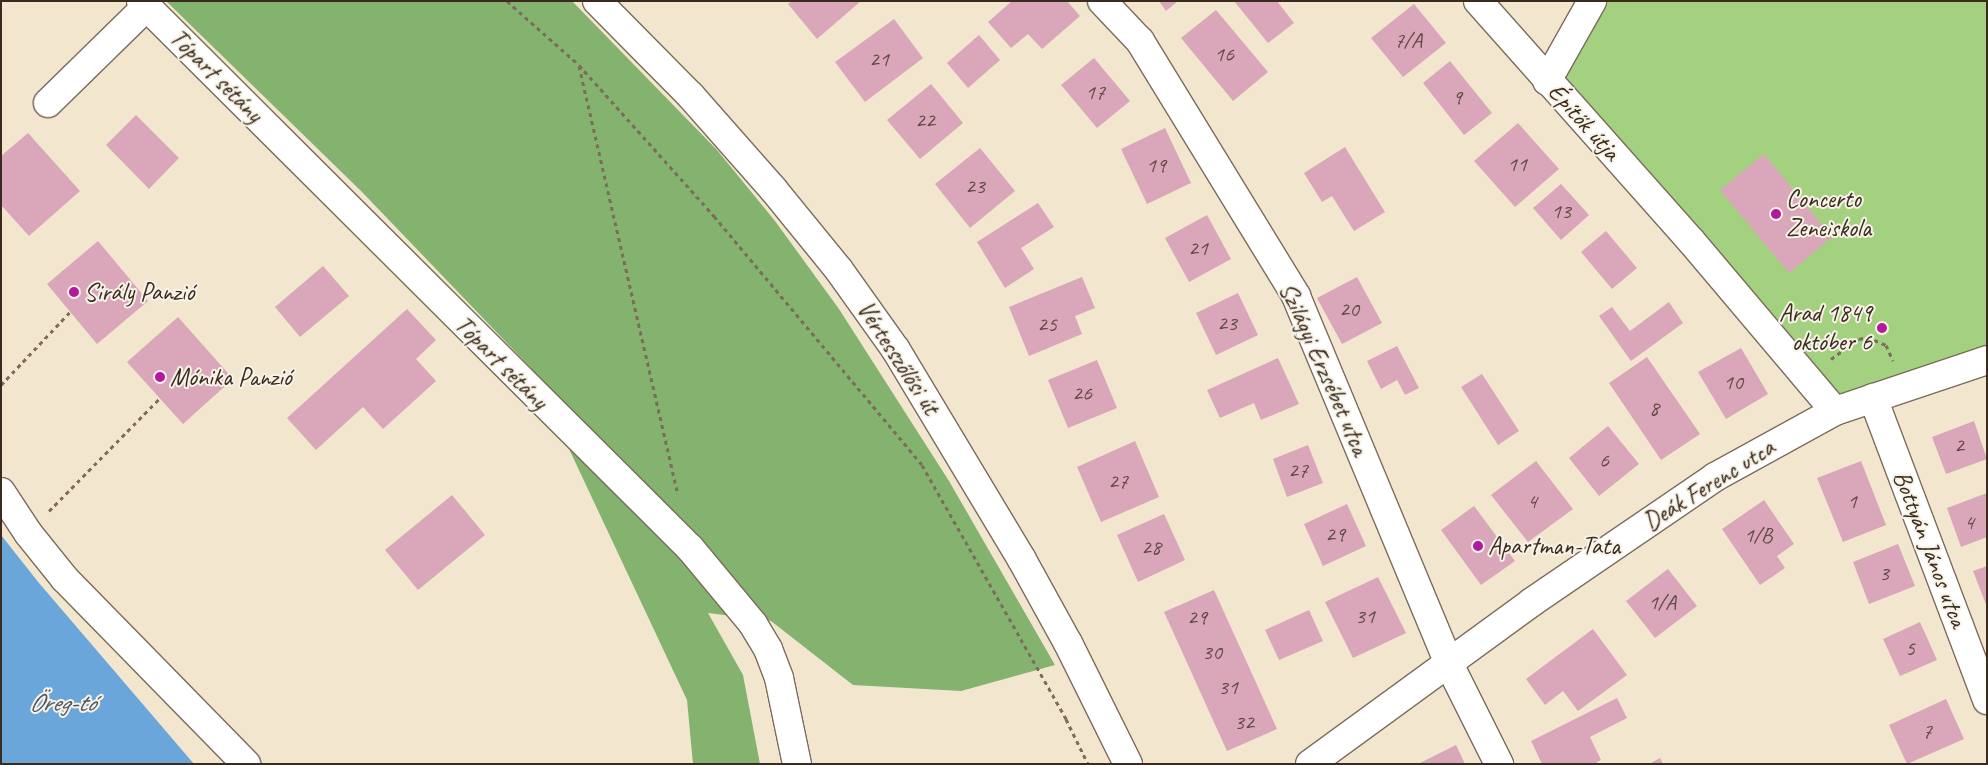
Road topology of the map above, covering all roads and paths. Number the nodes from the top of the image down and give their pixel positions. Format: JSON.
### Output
{"nodes":[{"id":1,"x":508,"y":1,"type":"edge"},
{"id":2,"x":597,"y":1,"type":"edge"},
{"id":3,"x":1102,"y":1,"type":"edge"},
{"id":4,"x":1478,"y":1,"type":"edge"},
{"id":5,"x":1592,"y":1,"type":"edge"},
{"id":6,"x":144,"y":4,"type":"edge"},
{"id":7,"x":579,"y":65,"type":"junction"},
{"id":8,"x":1547,"y":81,"type":"junction"},
{"id":9,"x":48,"y":102,"type":"dead end"},
{"id":10,"x":70,"y":312,"type":"dead end"},
{"id":11,"x":1987,"y":360,"type":"edge"},
{"id":12,"x":1808,"y":376,"type":"junction"},
{"id":13,"x":1,"y":385,"type":"edge"},
{"id":14,"x":1904,"y":387,"type":"junction"},
{"id":15,"x":160,"y":398,"type":"dead end"},
{"id":16,"x":1873,"y":398,"type":"junction"},
{"id":17,"x":1835,"y":411,"type":"junction"},
{"id":18,"x":1,"y":492,"type":"edge"},
{"id":19,"x":679,"y":500,"type":"dead end"},
{"id":20,"x":28,"y":533,"type":"junction"},
{"id":21,"x":1449,"y":664,"type":"junction"},
{"id":22,"x":1987,"y":700,"type":"edge"},
{"id":23,"x":246,"y":764,"type":"edge"},
{"id":24,"x":797,"y":764,"type":"edge"},
{"id":25,"x":1088,"y":764,"type":"edge"},
{"id":26,"x":1128,"y":764,"type":"edge"},
{"id":27,"x":1310,"y":764,"type":"edge"},
{"id":28,"x":1499,"y":764,"type":"edge"}],
"edges":[{"from":1,"to":7,"type":"path"},
{"from":2,"to":26,"type":"street","name":"Vértesszőlősi út"},
{"from":3,"to":21,"type":"street","name":"Szilágyi Erzsébet utca"},
{"from":4,"to":8,"type":"street","name":"Építők útja"},
{"from":5,"to":8,"type":"street"},
{"from":6,"to":9,"type":"street"},
{"from":6,"to":24,"type":"street","name":"Tópart sétány"},
{"from":7,"to":19,"type":"path"},
{"from":7,"to":25,"type":"path"},
{"from":8,"to":12,"type":"street","name":"Építők útja"},
{"from":10,"to":13,"type":"path"},
{"from":11,"to":14,"type":"street","name":"Deák Ferenc utca"},
{"from":12,"to":14,"type":"path"},
{"from":12,"to":17,"type":"street","name":"Építők útja"},
{"from":14,"to":16,"type":"street","name":"Deák Ferenc utca"},
{"from":15,"to":20,"type":"path"},
{"from":16,"to":17,"type":"street","name":"Deák Ferenc utca"},
{"from":16,"to":22,"type":"street","name":"Bottyán János utca"},
{"from":17,"to":21,"type":"street","name":"Deák Ferenc utca"},
{"from":18,"to":20,"type":"street"},
{"from":20,"to":23,"type":"street"},
{"from":21,"to":27,"type":"street","name":"Deák Ferenc utca"},
{"from":21,"to":28,"type":"street","name":"Szilágyi Erzsébet utca"}]}
